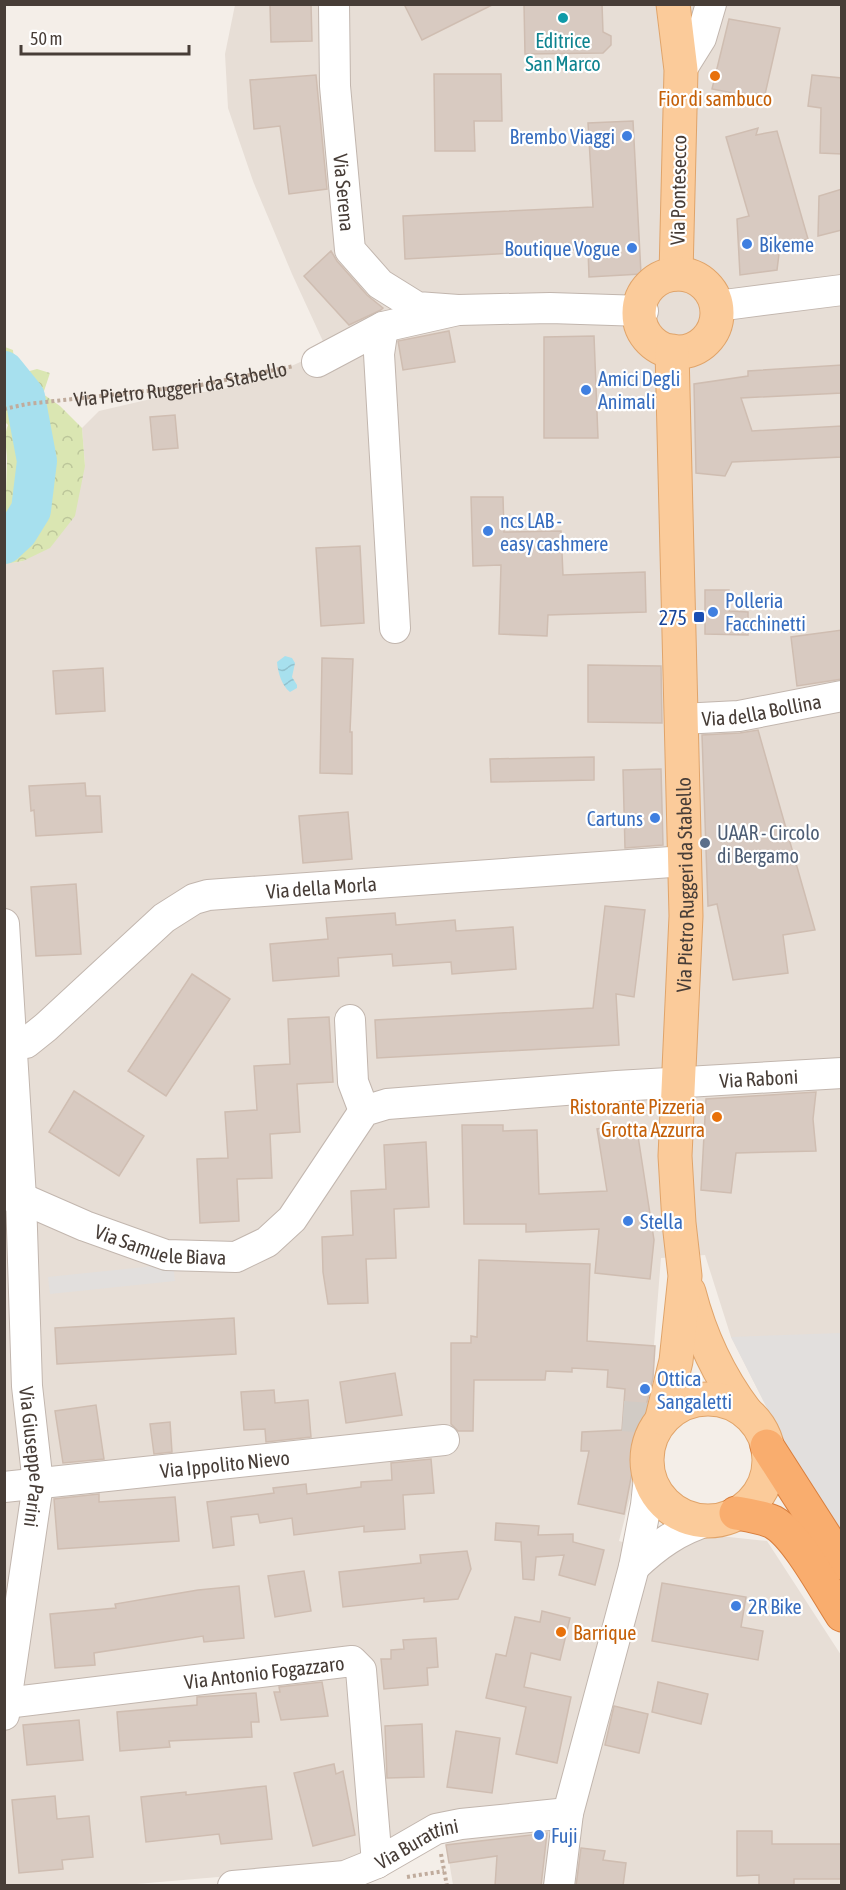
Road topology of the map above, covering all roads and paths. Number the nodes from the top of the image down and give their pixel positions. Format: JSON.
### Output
{"nodes":[{"id":1,"x":334,"y":4,"type":"edge"},
{"id":2,"x":673,"y":4,"type":"edge"},
{"id":3,"x":711,"y":4,"type":"edge"},
{"id":4,"x":681,"y":70,"type":"junction"},
{"id":5,"x":675,"y":274,"type":"junction"},
{"id":6,"x":842,"y":290,"type":"edge"},
{"id":7,"x":717,"y":306,"type":"junction"},
{"id":8,"x":458,"y":310,"type":"junction"},
{"id":9,"x":641,"y":311,"type":"junction"},
{"id":10,"x":383,"y":327,"type":"junction"},
{"id":11,"x":672,"y":351,"type":"junction"},
{"id":12,"x":317,"y":362,"type":"joint"},
{"id":13,"x":4,"y":409,"type":"edge"},
{"id":14,"x":395,"y":628,"type":"dead end"},
{"id":15,"x":842,"y":696,"type":"edge"},
{"id":16,"x":681,"y":718,"type":"junction"},
{"id":17,"x":685,"y":861,"type":"junction"},
{"id":18,"x":4,"y":924,"type":"edge"},
{"id":19,"x":350,"y":1020,"type":"dead end"},
{"id":20,"x":13,"y":1045,"type":"junction"},
{"id":21,"x":842,"y":1073,"type":"edge"},
{"id":22,"x":677,"y":1083,"type":"junction"},
{"id":23,"x":364,"y":1111,"type":"junction"},
{"id":24,"x":13,"y":1196,"type":"edge"},
{"id":25,"x":685,"y":1276,"type":"junction"},
{"id":26,"x":746,"y":1412,"type":"junction"},
{"id":27,"x":656,"y":1418,"type":"junction"},
{"id":28,"x":444,"y":1440,"type":"dead end"},
{"id":29,"x":767,"y":1446,"type":"junction"},
{"id":30,"x":649,"y":1477,"type":"junction"},
{"id":31,"x":38,"y":1484,"type":"junction"},
{"id":32,"x":4,"y":1486,"type":"edge"},
{"id":33,"x":722,"y":1517,"type":"junction"},
{"id":34,"x":842,"y":1563,"type":"edge"},
{"id":35,"x":634,"y":1567,"type":"junction"},
{"id":36,"x":842,"y":1615,"type":"edge"},
{"id":37,"x":5,"y":1709,"type":"edge"},
{"id":38,"x":568,"y":1813,"type":"junction"},
{"id":39,"x":388,"y":1871,"type":"junction"},
{"id":40,"x":444,"y":1871,"type":"dead end"},
{"id":41,"x":233,"y":1886,"type":"edge"},
{"id":42,"x":559,"y":1886,"type":"edge"}],
"edges":[{"from":1,"to":8,"type":"street","name":"Via Serena"},
{"from":2,"to":4,"type":"main road","name":"Via Pontesecco"},
{"from":3,"to":4,"type":"street"},
{"from":4,"to":5,"type":"main road","name":"Via Pontesecco"},
{"from":5,"to":7,"type":"main road"},
{"from":5,"to":9,"type":"main road"},
{"from":6,"to":7,"type":"street"},
{"from":7,"to":11,"type":"main road"},
{"from":8,"to":9,"type":"street"},
{"from":8,"to":10,"type":"street"},
{"from":9,"to":11,"type":"main road"},
{"from":10,"to":12,"type":"street"},
{"from":10,"to":14,"type":"street"},
{"from":11,"to":16,"type":"main road","name":"Via Pietro Ruggeri da Stabello"},
{"from":12,"to":13,"type":"path","name":"Via Pietro Ruggeri da Stabello"},
{"from":15,"to":16,"type":"street","name":"Via della Bollina"},
{"from":16,"to":17,"type":"main road","name":"Via Pietro Ruggeri da Stabello"},
{"from":17,"to":20,"type":"street","name":"Via della Morla"},
{"from":17,"to":22,"type":"main road","name":"Via Pietro Ruggeri da Stabello"},
{"from":18,"to":20,"type":"street"},
{"from":19,"to":23,"type":"street"},
{"from":20,"to":24,"type":"street"},
{"from":21,"to":22,"type":"street","name":"Via Raboni"},
{"from":22,"to":23,"type":"street"},
{"from":22,"to":25,"type":"main road","name":"Via Pietro Ruggeri da Stabello"},
{"from":23,"to":24,"type":"street","name":"Via Samuele Biava"},
{"from":24,"to":31,"type":"street","name":"Via Giuseppe Parini"},
{"from":25,"to":26,"type":"main road"},
{"from":25,"to":27,"type":"main road","name":"Via Pietro Ruggeri da Stabello"},
{"from":26,"to":27,"type":"main road","name":"Via Pietro Ruggeri da Stabello"},
{"from":26,"to":29,"type":"main road"},
{"from":27,"to":30,"type":"main road","name":"Via Pietro Ruggeri da Stabello"},
{"from":28,"to":31,"type":"street","name":"Via Ippolito Nievo"},
{"from":29,"to":33,"type":"main road"},
{"from":29,"to":34,"type":"highway"},
{"from":30,"to":33,"type":"main road"},
{"from":30,"to":35,"type":"street","name":"Via Pietro Ruggeri da Stabello"},
{"from":31,"to":32,"type":"street","name":"Via Ippolito Nievo"},
{"from":31,"to":37,"type":"street","name":"Via Giuseppe Parini"},
{"from":33,"to":35,"type":"street"},
{"from":33,"to":36,"type":"highway"},
{"from":35,"to":38,"type":"street","name":"Via Pietro Ruggeri da Stabello"},
{"from":37,"to":39,"type":"street","name":"Via Antonio Fogazzaro"},
{"from":38,"to":39,"type":"street","name":"Via Burattini"},
{"from":38,"to":42,"type":"street","name":"Via Pietro Ruggeri da Stabello"},
{"from":39,"to":40,"type":"path"},
{"from":39,"to":41,"type":"street","name":"Via Burattini"}]}
